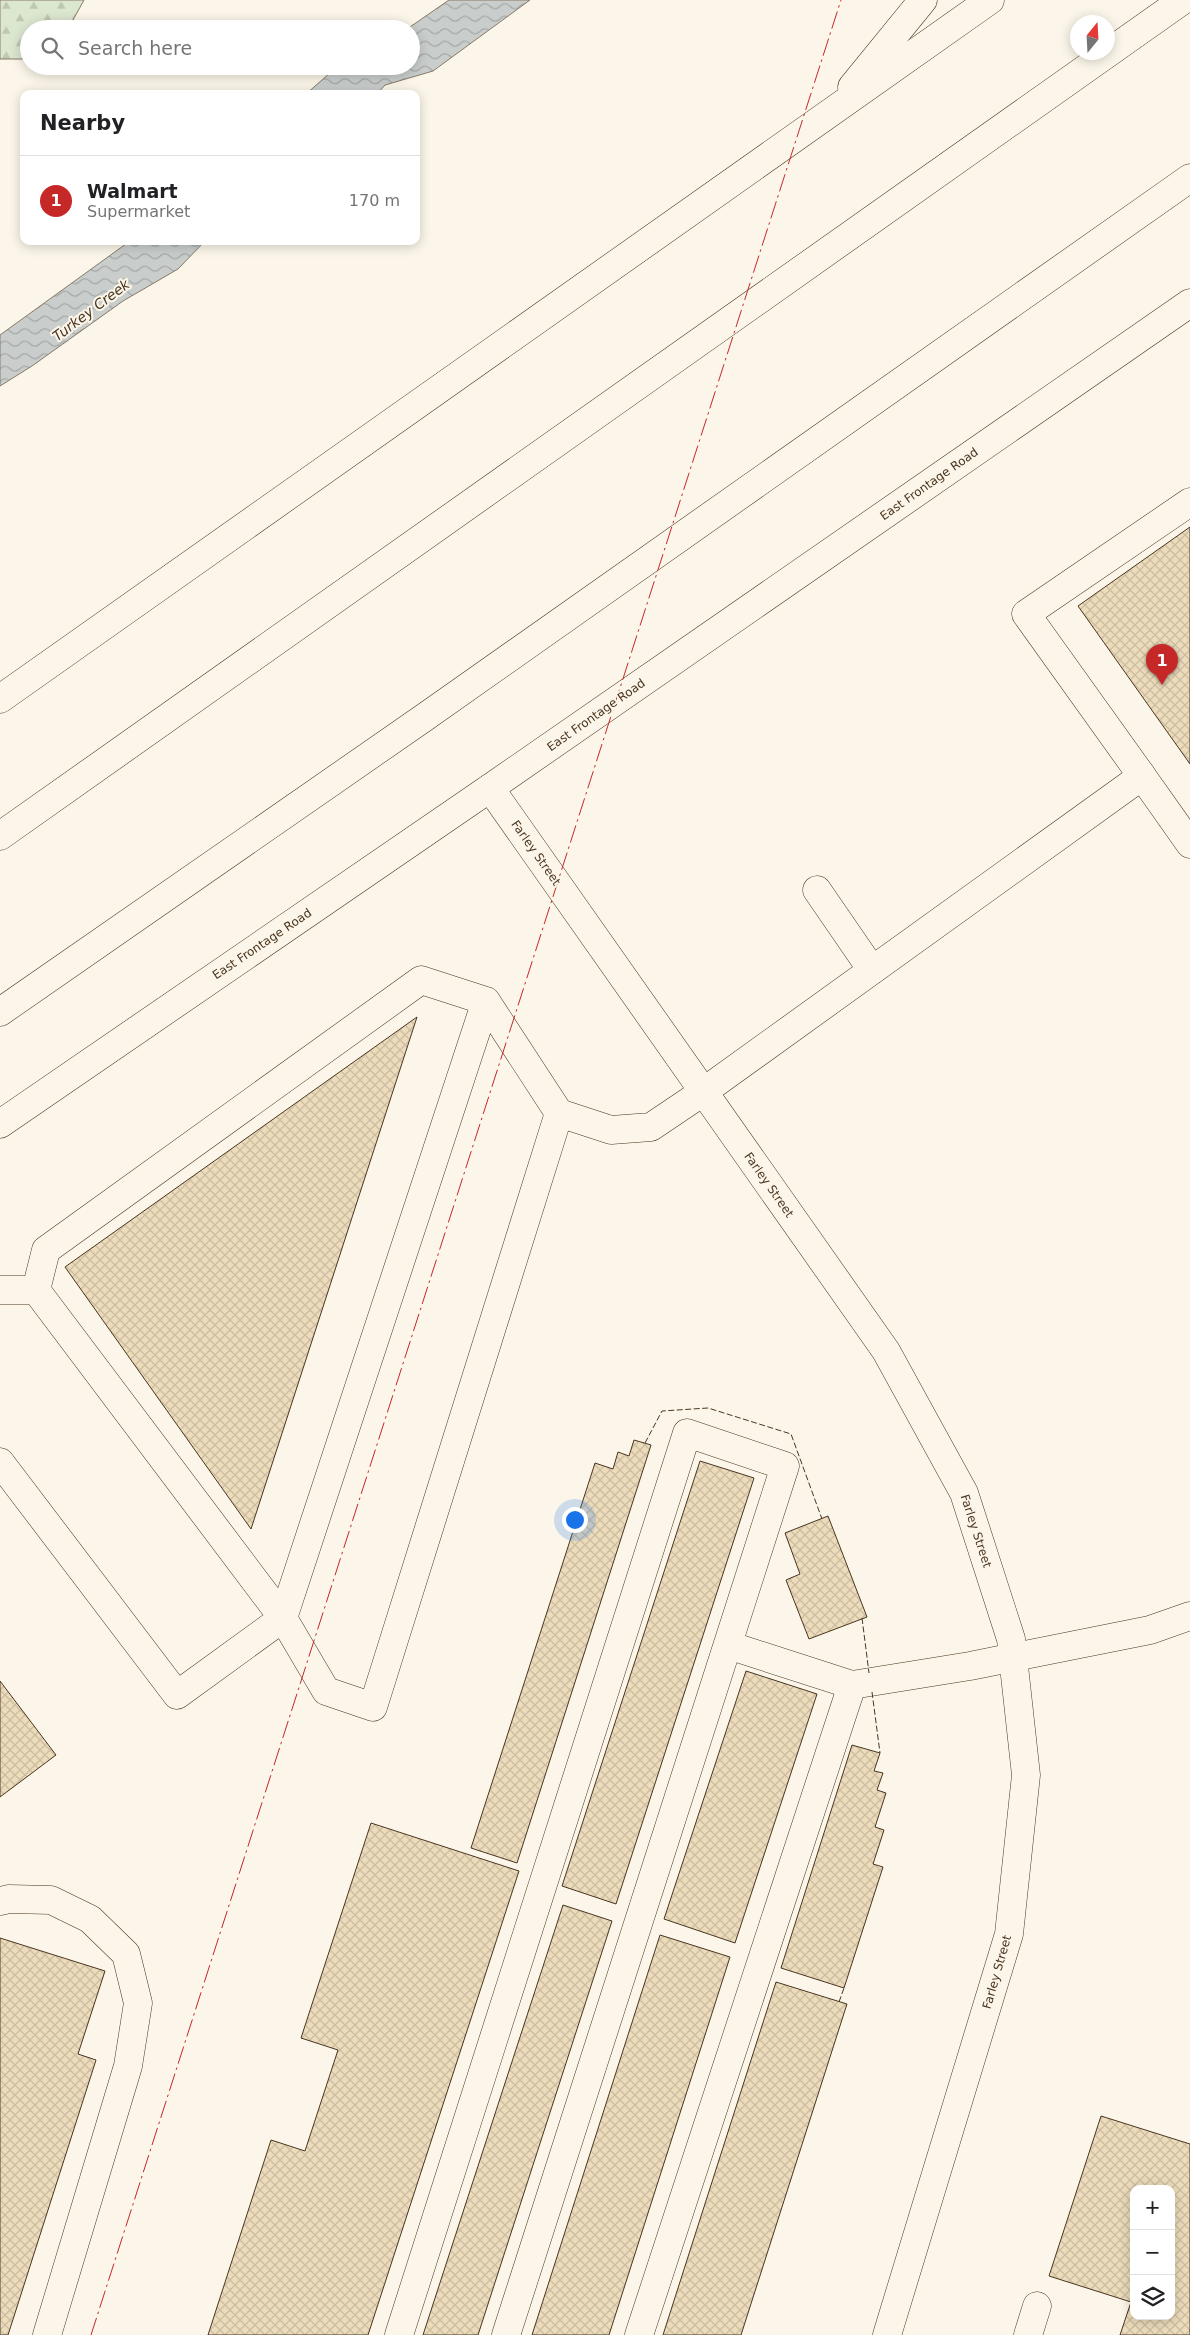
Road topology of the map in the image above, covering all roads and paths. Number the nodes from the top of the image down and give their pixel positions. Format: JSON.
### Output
{"nodes":[{"id":1,"x":923,"y":0,"type":"edge"},
{"id":2,"x":990,"y":0,"type":"edge"},
{"id":3,"x":1183,"y":0,"type":"edge"},
{"id":4,"x":830,"y":114,"type":"junction"},
{"id":5,"x":1190,"y":178,"type":"edge"},
{"id":6,"x":1190,"y":303,"type":"edge"},
{"id":7,"x":1190,"y":502,"type":"edge"},
{"id":8,"x":0,"y":699,"type":"edge"},
{"id":9,"x":1142,"y":776,"type":"junction"},
{"id":10,"x":490,"y":788,"type":"junction"},
{"id":11,"x":0,"y":836,"type":"edge"},
{"id":12,"x":1190,"y":844,"type":"edge"},
{"id":13,"x":818,"y":890,"type":"dead end"},
{"id":14,"x":872,"y":970,"type":"junction"},
{"id":15,"x":486,"y":1001,"type":"junction"},
{"id":16,"x":0,"y":1012,"type":"edge"},
{"id":17,"x":703,"y":1092,"type":"junction"},
{"id":18,"x":559,"y":1113,"type":"junction"},
{"id":19,"x":0,"y":1124,"type":"edge"},
{"id":20,"x":0,"y":1290,"type":"edge"},
{"id":21,"x":36,"y":1290,"type":"junction"},
{"id":22,"x":0,"y":1462,"type":"edge"},
{"id":23,"x":1190,"y":1616,"type":"edge"},
{"id":24,"x":283,"y":1618,"type":"junction"},
{"id":25,"x":728,"y":1644,"type":"junction"},
{"id":26,"x":1012,"y":1657,"type":"junction"},
{"id":27,"x":852,"y":1685,"type":"junction"},
{"id":28,"x":0,"y":1901,"type":"edge"},
{"id":29,"x":1037,"y":2306,"type":"dead end"},
{"id":30,"x":47,"y":2335,"type":"edge"},
{"id":31,"x":399,"y":2335,"type":"edge"},
{"id":32,"x":506,"y":2335,"type":"edge"},
{"id":33,"x":639,"y":2335,"type":"edge"},
{"id":34,"x":887,"y":2335,"type":"edge"},
{"id":35,"x":1028,"y":2335,"type":"edge"}],
"edges":[{"from":1,"to":4,"type":"main road"},
{"from":2,"to":4,"type":"main road"},
{"from":3,"to":11,"type":"main road"},
{"from":4,"to":8,"type":"main road"},
{"from":5,"to":16,"type":"main road"},
{"from":6,"to":10,"type":"main road","name":"East Frontage Road"},
{"from":7,"to":9,"type":"main road"},
{"from":9,"to":12,"type":"main road"},
{"from":9,"to":14,"type":"main road"},
{"from":10,"to":17,"type":"main road","name":"Farley Street"},
{"from":10,"to":19,"type":"main road","name":"East Frontage Road"},
{"from":13,"to":14,"type":"main road"},
{"from":14,"to":17,"type":"main road"},
{"from":15,"to":18,"type":"main road"},
{"from":15,"to":21,"type":"main road"},
{"from":15,"to":24,"type":"main road"},
{"from":17,"to":18,"type":"main road"},
{"from":17,"to":26,"type":"main road","name":"Farley Street"},
{"from":18,"to":24,"type":"main road"},
{"from":20,"to":21,"type":"main road"},
{"from":21,"to":24,"type":"main road"},
{"from":22,"to":24,"type":"main road"},
{"from":23,"to":26,"type":"main road"},
{"from":25,"to":27,"type":"main road"},
{"from":25,"to":31,"type":"main road"},
{"from":25,"to":32,"type":"main road"},
{"from":26,"to":27,"type":"main road"},
{"from":26,"to":34,"type":"main road","name":"Farley Street"},
{"from":27,"to":33,"type":"main road"},
{"from":28,"to":30,"type":"main road"},
{"from":29,"to":35,"type":"main road"}]}
